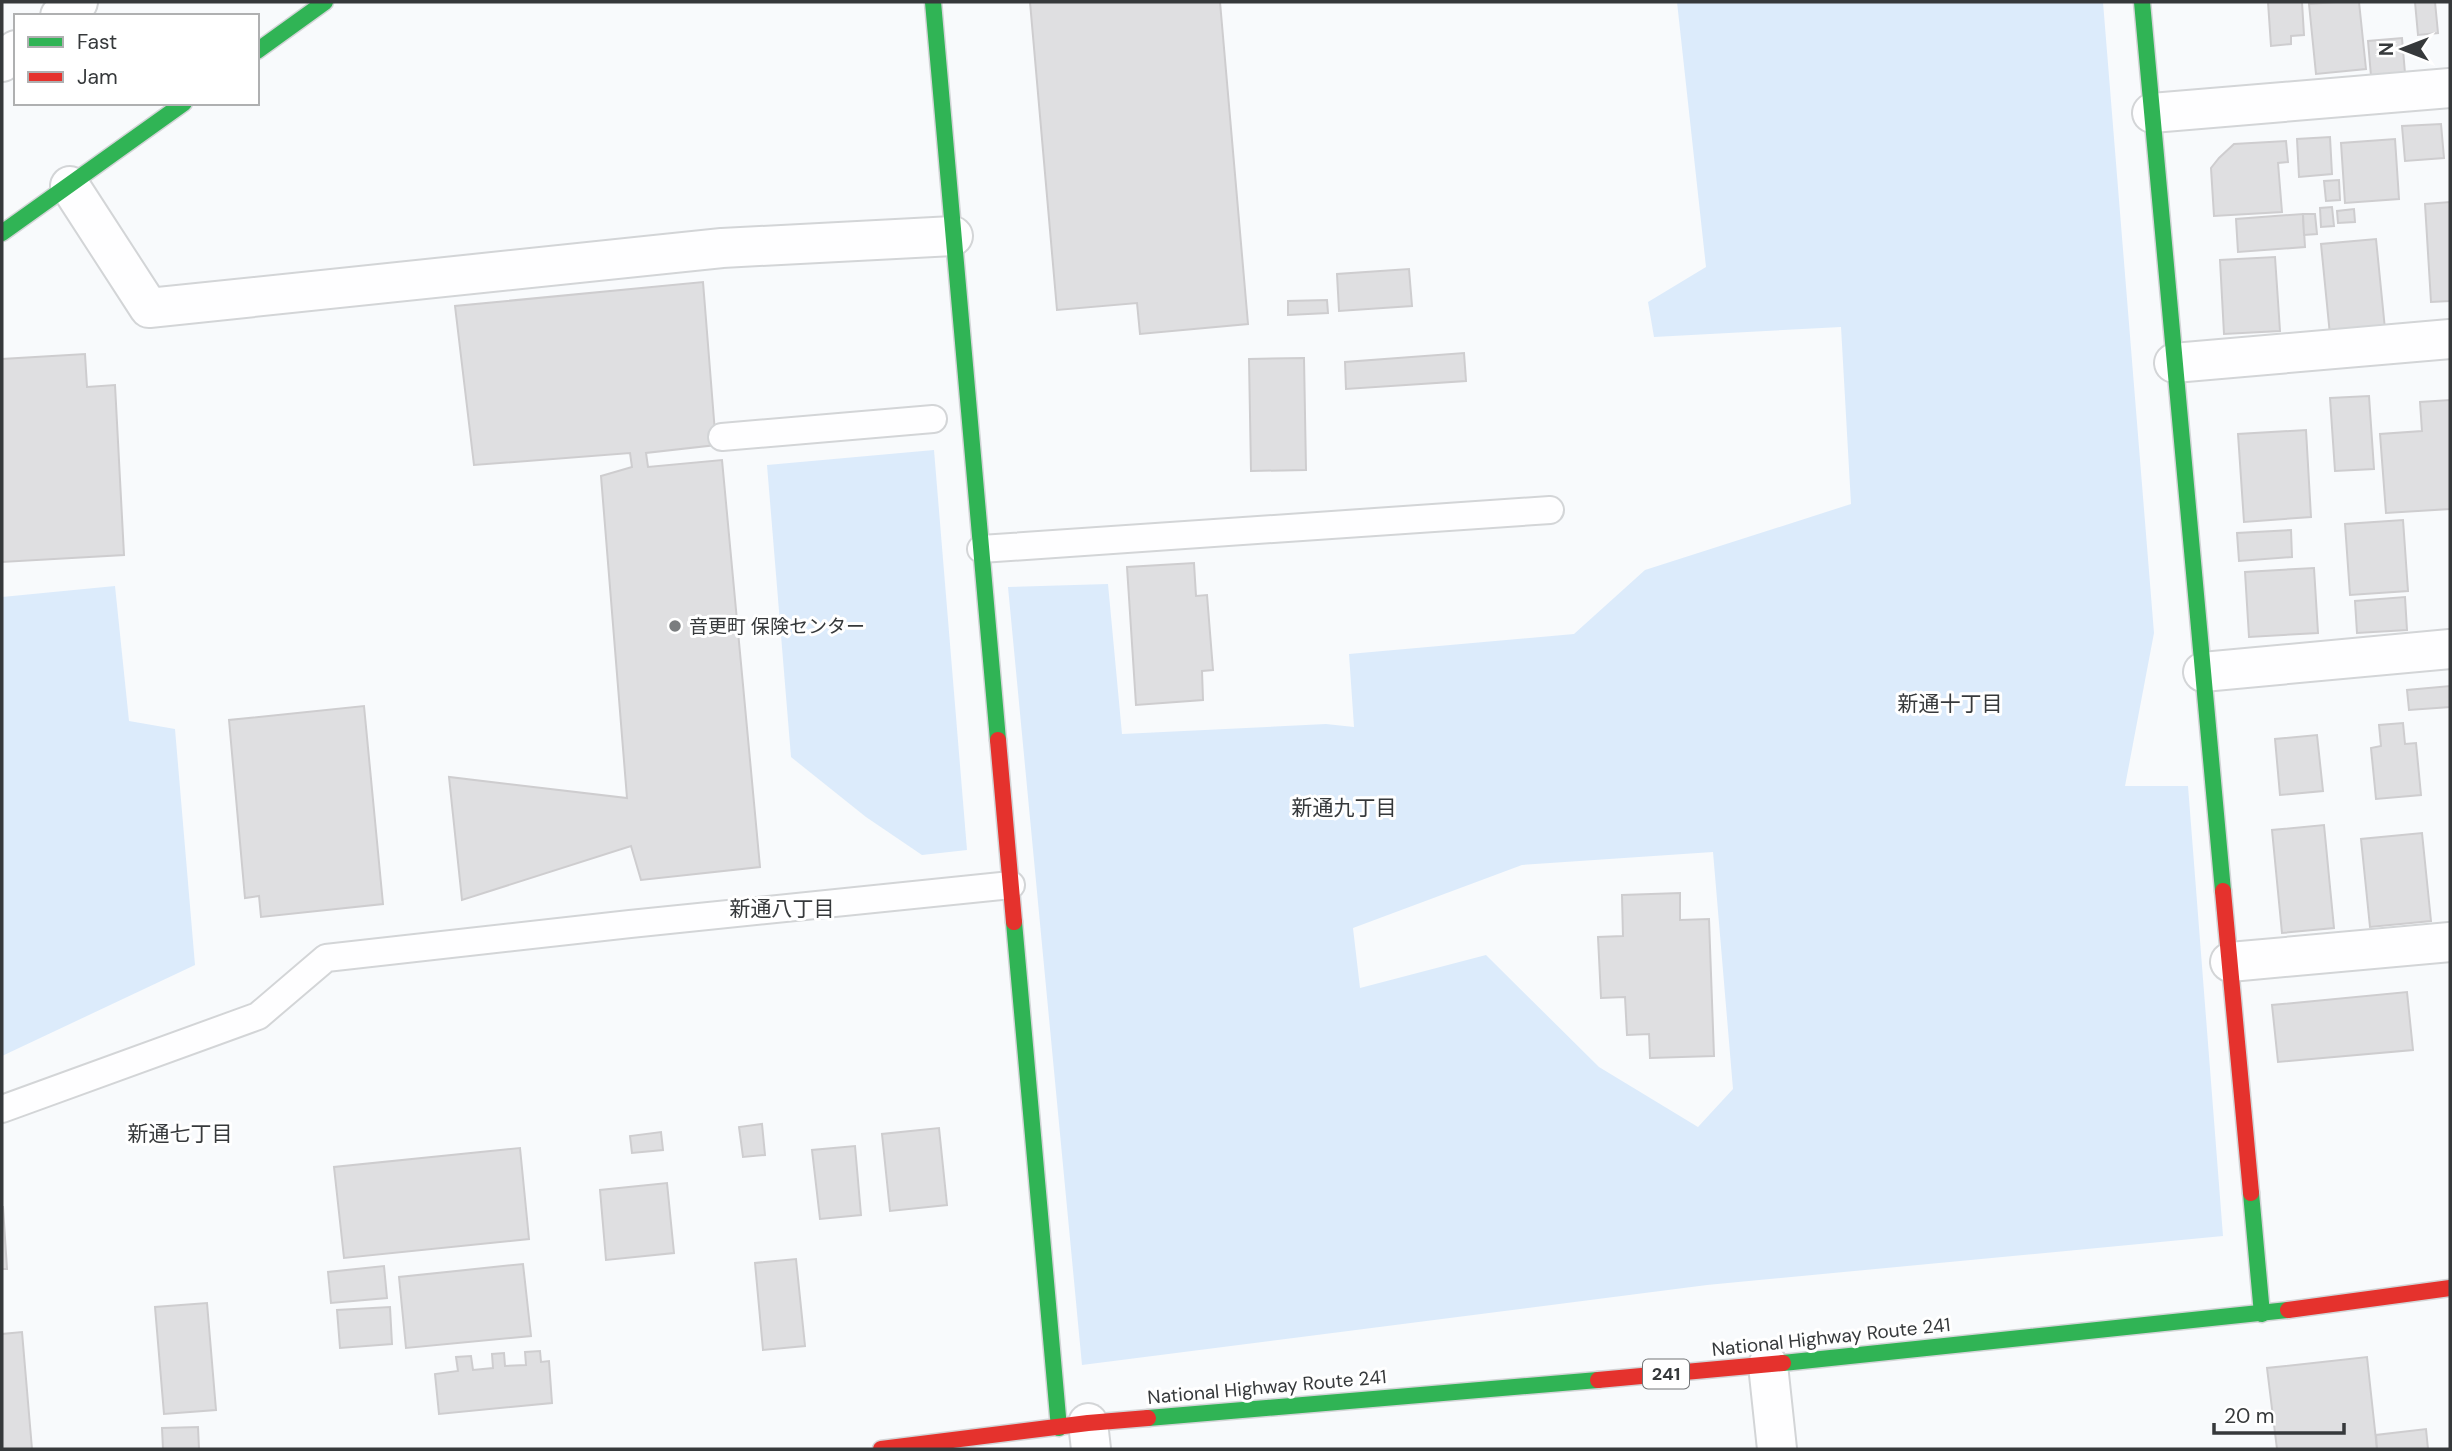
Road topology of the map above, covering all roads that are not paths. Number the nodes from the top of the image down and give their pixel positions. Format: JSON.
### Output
{"nodes":[{"id":1,"x":78,"y":2,"type":"edge"},
{"id":2,"x":325,"y":2,"type":"edge"},
{"id":3,"x":933,"y":2,"type":"edge"},
{"id":4,"x":2142,"y":2,"type":"edge"},
{"id":5,"x":63,"y":14,"type":"edge"},
{"id":6,"x":259,"y":50,"type":"edge"},
{"id":7,"x":2450,"y":88,"type":"edge"},
{"id":8,"x":181,"y":105,"type":"edge"},
{"id":9,"x":2152,"y":113,"type":"junction"},
{"id":10,"x":70,"y":186,"type":"junction"},
{"id":11,"x":2,"y":233,"type":"edge"},
{"id":12,"x":953,"y":236,"type":"junction"},
{"id":13,"x":2450,"y":340,"type":"edge"},
{"id":14,"x":2174,"y":363,"type":"junction"},
{"id":15,"x":933,"y":419,"type":"dead end"},
{"id":16,"x":722,"y":437,"type":"dead end"},
{"id":17,"x":1550,"y":510,"type":"dead end"},
{"id":18,"x":981,"y":549,"type":"junction"},
{"id":19,"x":2450,"y":649,"type":"edge"},
{"id":20,"x":2203,"y":672,"type":"junction"},
{"id":21,"x":1011,"y":885,"type":"junction"},
{"id":22,"x":2450,"y":942,"type":"edge"},
{"id":23,"x":2230,"y":962,"type":"junction"},
{"id":24,"x":2,"y":1109,"type":"edge"},
{"id":25,"x":2450,"y":1288,"type":"edge"},
{"id":26,"x":2262,"y":1314,"type":"junction"},
{"id":27,"x":1768,"y":1365,"type":"junction"},
{"id":28,"x":1079,"y":1433,"type":"edge"},
{"id":29,"x":881,"y":1449,"type":"edge"},
{"id":30,"x":1777,"y":1449,"type":"edge"}],
"edges":[{"from":1,"to":5,"type":"street"},
{"from":2,"to":6,"type":"main road"},
{"from":3,"to":12,"type":"main road"},
{"from":4,"to":9,"type":"main road"},
{"from":7,"to":9,"type":"street"},
{"from":8,"to":10,"type":"main road"},
{"from":9,"to":14,"type":"main road"},
{"from":10,"to":11,"type":"main road"},
{"from":10,"to":12,"type":"street"},
{"from":12,"to":18,"type":"main road"},
{"from":13,"to":14,"type":"street"},
{"from":14,"to":20,"type":"main road"},
{"from":15,"to":16,"type":"lane"},
{"from":17,"to":18,"type":"lane"},
{"from":18,"to":21,"type":"main road"},
{"from":19,"to":20,"type":"street"},
{"from":20,"to":23,"type":"main road"},
{"from":21,"to":24,"type":"lane"},
{"from":21,"to":28,"type":"main road"},
{"from":22,"to":23,"type":"street"},
{"from":23,"to":26,"type":"main road"},
{"from":25,"to":26,"type":"main road","name":"National Highway Route 241","number":"241"},
{"from":26,"to":27,"type":"main road","name":"National Highway Route 241","number":"241"},
{"from":27,"to":28,"type":"main road","name":"National Highway Route 241","number":"241"},
{"from":27,"to":30,"type":"street"},
{"from":28,"to":29,"type":"main road","name":"National Highway Route 241","number":"241"}]}
